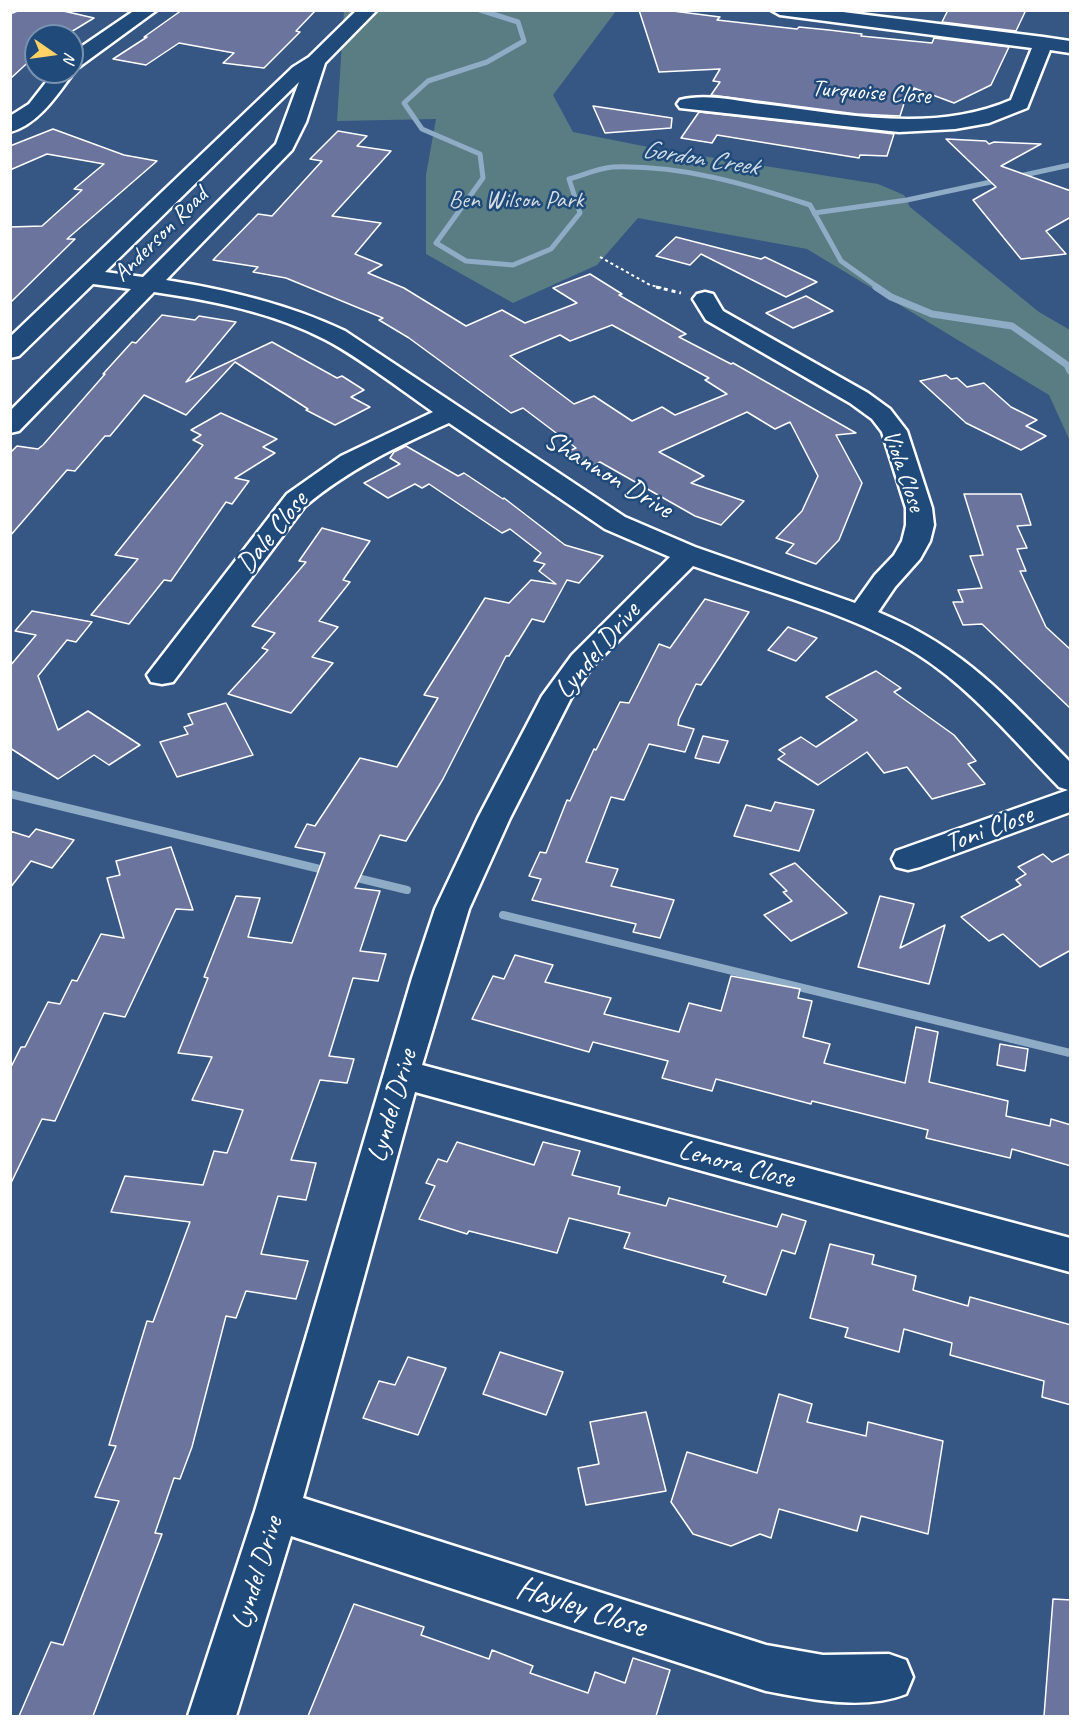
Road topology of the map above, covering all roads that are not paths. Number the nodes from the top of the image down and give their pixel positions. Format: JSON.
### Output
{"nodes":[{"id":1,"x":148,"y":10,"type":"edge"},
{"id":2,"x":368,"y":10,"type":"edge"},
{"id":3,"x":780,"y":10,"type":"edge"},
{"id":4,"x":926,"y":10,"type":"edge"},
{"id":5,"x":917,"y":27,"type":"junction"},
{"id":6,"x":1043,"y":44,"type":"junction"},
{"id":7,"x":1071,"y":47,"type":"edge"},
{"id":8,"x":84,"y":53,"type":"edge"},
{"id":9,"x":316,"y":61,"type":"junction"},
{"id":10,"x":55,"y":84,"type":"edge"},
{"id":11,"x":687,"y":104,"type":"dead end"},
{"id":12,"x":296,"y":122,"type":"junction"},
{"id":13,"x":10,"y":126,"type":"edge"},
{"id":14,"x":192,"y":177,"type":"junction"},
{"id":15,"x":88,"y":276,"type":"junction"},
{"id":16,"x":149,"y":286,"type":"junction"},
{"id":17,"x":705,"y":299,"type":"road end"},
{"id":18,"x":20,"y":330,"type":"edge"},
{"id":19,"x":94,"y":342,"type":"junction"},
{"id":20,"x":10,"y":351,"type":"edge"},
{"id":21,"x":450,"y":413,"type":"junction"},
{"id":22,"x":10,"y":426,"type":"edge"},
{"id":23,"x":688,"y":555,"type":"junction"},
{"id":24,"x":861,"y":615,"type":"junction"},
{"id":25,"x":162,"y":675,"type":"dead end"},
{"id":26,"x":1071,"y":780,"type":"edge"},
{"id":27,"x":1071,"y":800,"type":"edge"},
{"id":28,"x":908,"y":859,"type":"dead end"},
{"id":29,"x":402,"y":1074,"type":"junction"},
{"id":30,"x":1071,"y":1255,"type":"edge"},
{"id":31,"x":277,"y":1511,"type":"junction"},
{"id":32,"x":889,"y":1677,"type":"dead end"},
{"id":33,"x":212,"y":1716,"type":"edge"}],
"edges":[{"from":1,"to":8,"type":"street"},
{"from":2,"to":9,"type":"street","name":"Anderson Road"},
{"from":3,"to":5,"type":"street"},
{"from":4,"to":5,"type":"street"},
{"from":5,"to":6,"type":"street"},
{"from":6,"to":7,"type":"street"},
{"from":6,"to":11,"type":"street","name":"Turquoise Close"},
{"from":9,"to":12,"type":"street","name":"Anderson Road"},
{"from":9,"to":14,"type":"street","name":"Anderson Road"},
{"from":10,"to":13,"type":"street"},
{"from":12,"to":14,"type":"street"},
{"from":12,"to":16,"type":"street","name":"Anderson Road"},
{"from":14,"to":15,"type":"street","name":"Anderson Road"},
{"from":15,"to":16,"type":"street","name":"Shannon Drive"},
{"from":15,"to":18,"type":"street","name":"Anderson Road"},
{"from":16,"to":19,"type":"street","name":"Anderson Road"},
{"from":16,"to":21,"type":"street","name":"Shannon Drive"},
{"from":17,"to":24,"type":"street","name":"Viola Close"},
{"from":18,"to":19,"type":"street"},
{"from":18,"to":20,"type":"street","name":"Anderson Road"},
{"from":19,"to":22,"type":"street","name":"Anderson Road"},
{"from":21,"to":23,"type":"street","name":"Shannon Drive"},
{"from":21,"to":25,"type":"street","name":"Dale Close"},
{"from":23,"to":24,"type":"street","name":"Shannon Drive"},
{"from":23,"to":29,"type":"street","name":"Lyndel Drive"},
{"from":24,"to":26,"type":"street","name":"Shannon Drive"},
{"from":27,"to":28,"type":"street","name":"Toni Close"},
{"from":29,"to":30,"type":"street","name":"Lenora Close"},
{"from":29,"to":31,"type":"street","name":"Lyndel Drive"},
{"from":31,"to":32,"type":"street","name":"Hayley Close"},
{"from":31,"to":33,"type":"street","name":"Lyndel Drive"}]}
